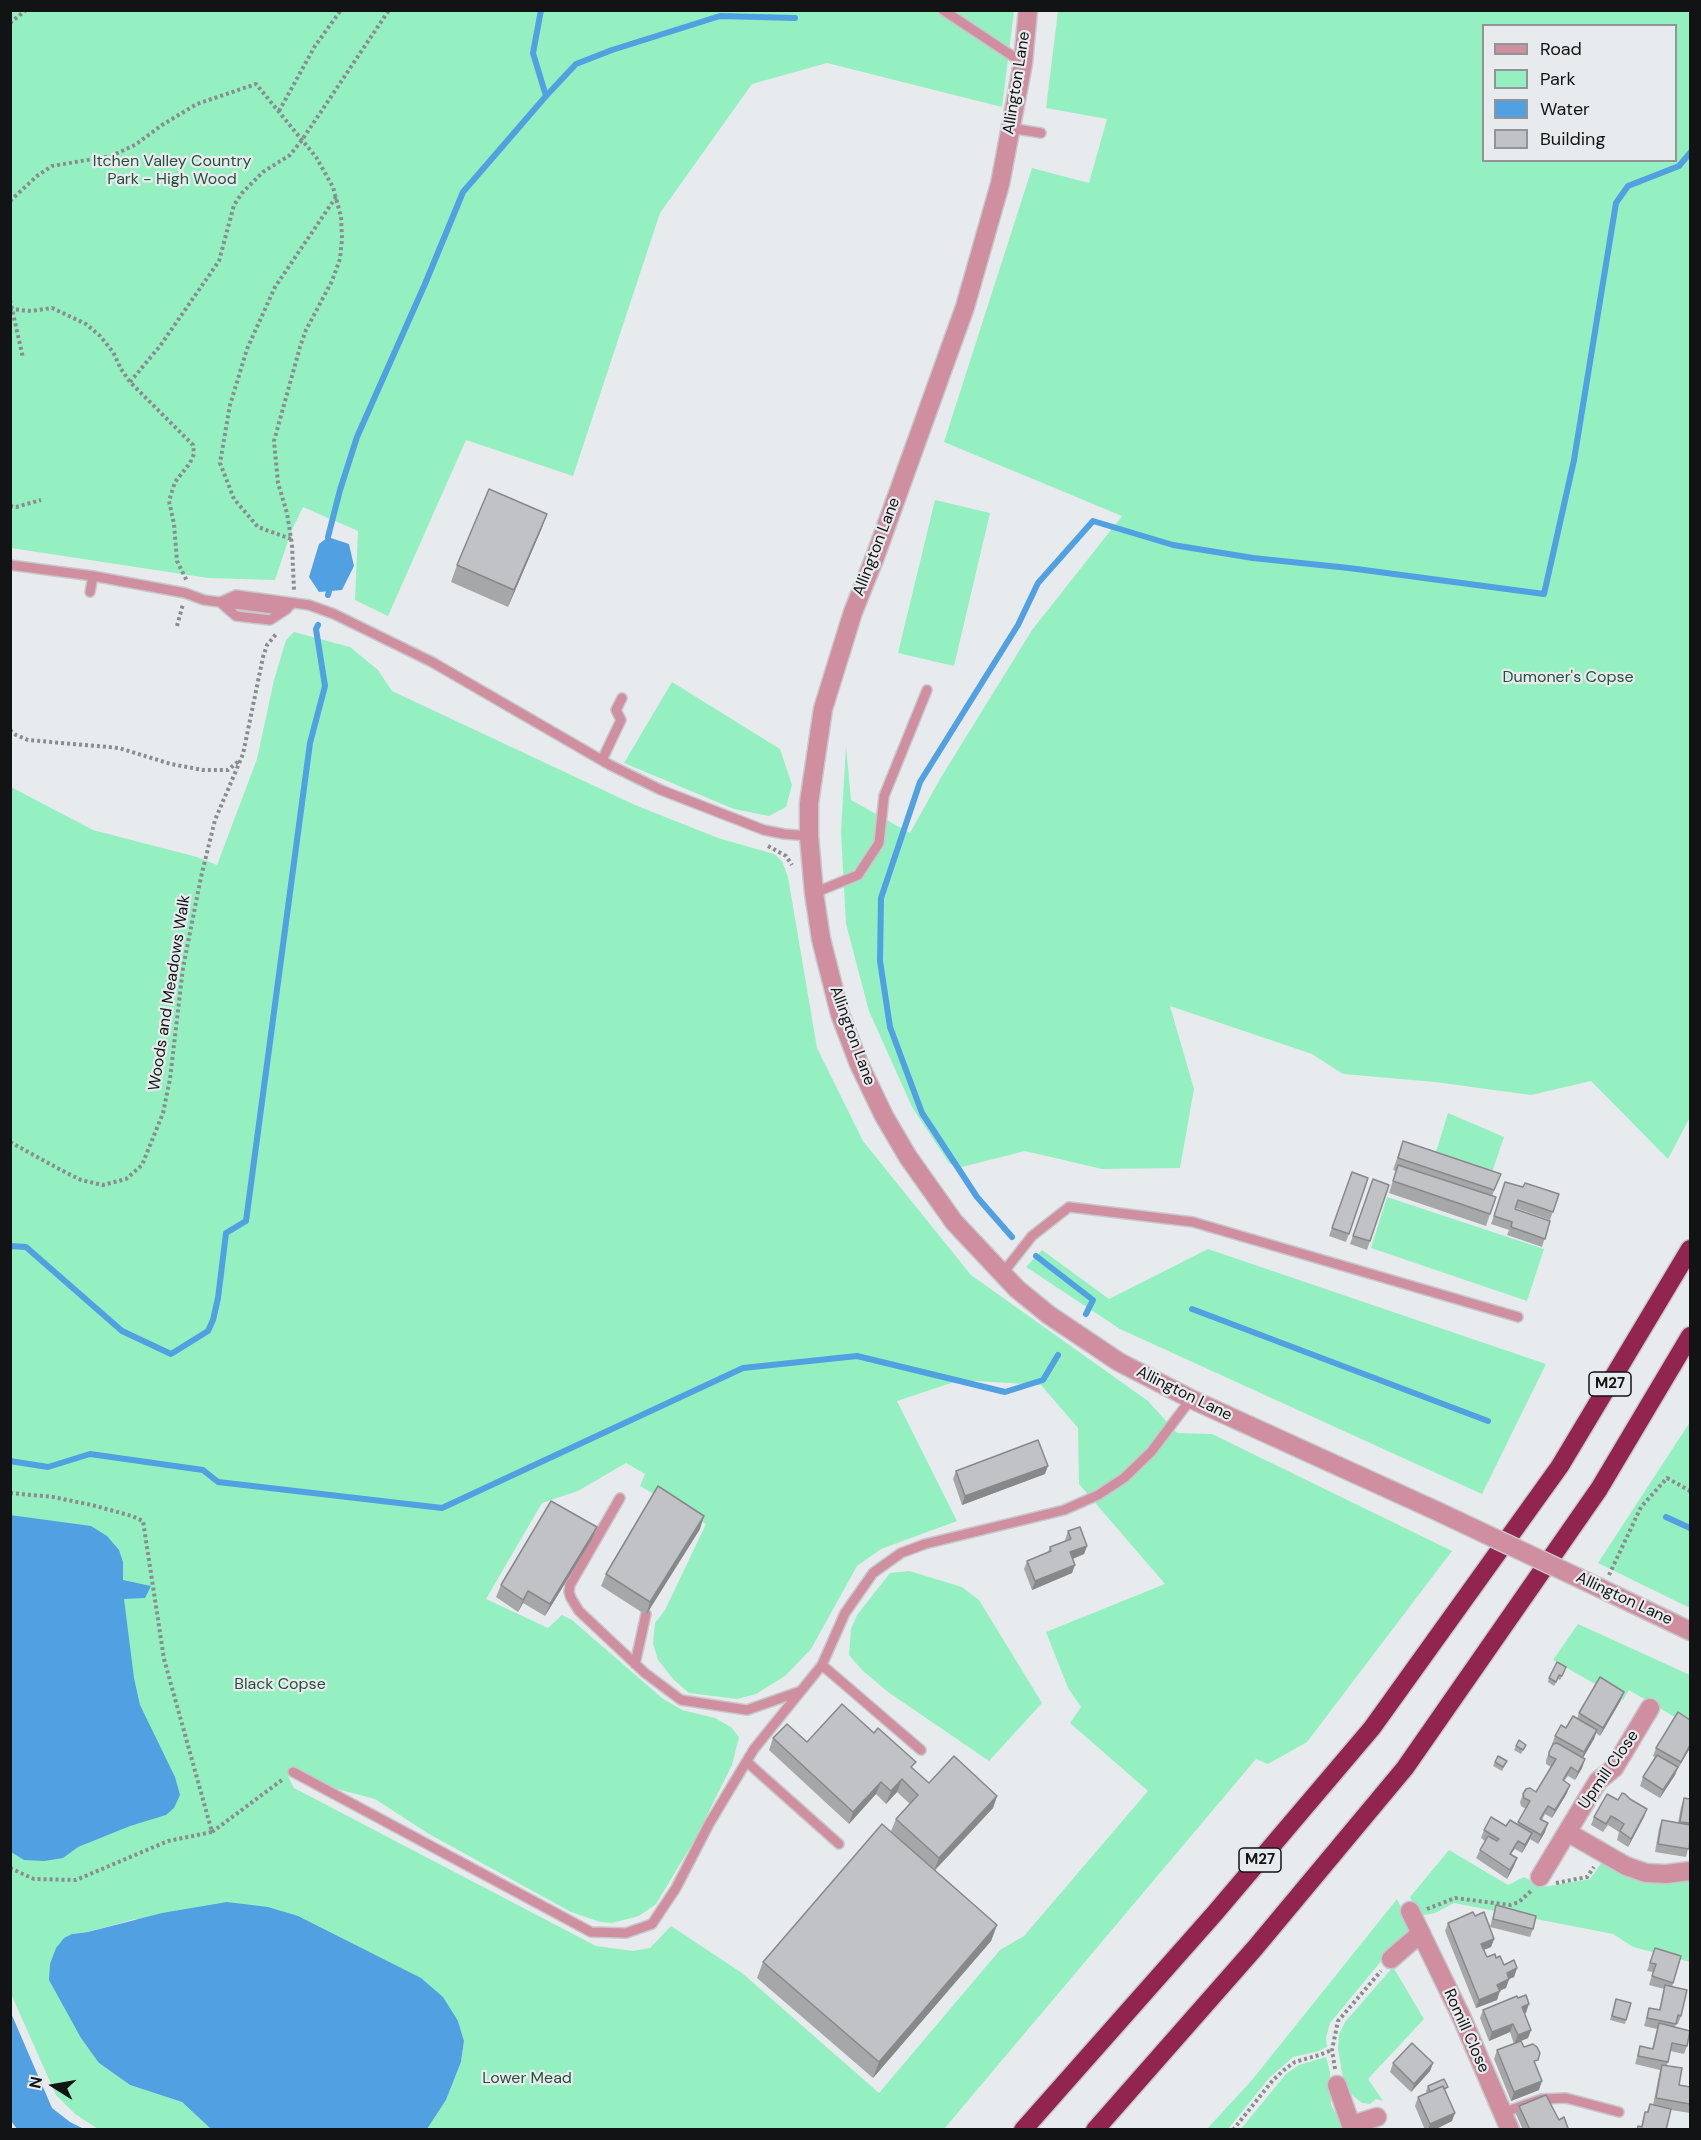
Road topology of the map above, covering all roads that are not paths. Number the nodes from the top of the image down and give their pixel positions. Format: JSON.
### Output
{"nodes":[{"id":1,"x":943,"y":10,"type":"edge"},
{"id":2,"x":1028,"y":10,"type":"edge"},
{"id":3,"x":1023,"y":63,"type":"junction"},
{"id":4,"x":1010,"y":128,"type":"junction"},
{"id":5,"x":1041,"y":133,"type":"dead end"},
{"id":6,"x":10,"y":565,"type":"edge"},
{"id":7,"x":93,"y":576,"type":"junction"},
{"id":8,"x":90,"y":592,"type":"dead end"},
{"id":9,"x":220,"y":602,"type":"junction"},
{"id":10,"x":296,"y":603,"type":"junction"},
{"id":11,"x":927,"y":690,"type":"dead end"},
{"id":12,"x":622,"y":698,"type":"dead end"},
{"id":13,"x":602,"y":760,"type":"junction"},
{"id":14,"x":809,"y":836,"type":"junction"},
{"id":15,"x":814,"y":893,"type":"junction"},
{"id":16,"x":1690,"y":1249,"type":"edge"},
{"id":17,"x":1002,"y":1274,"type":"junction"},
{"id":18,"x":1518,"y":1317,"type":"dead end"},
{"id":19,"x":1690,"y":1336,"type":"edge"},
{"id":20,"x":1191,"y":1399,"type":"junction"},
{"id":21,"x":620,"y":1498,"type":"dead end"},
{"id":22,"x":646,"y":1614,"type":"edge"},
{"id":23,"x":1690,"y":1631,"type":"edge"},
{"id":24,"x":635,"y":1664,"type":"junction"},
{"id":25,"x":822,"y":1665,"type":"junction"},
{"id":26,"x":803,"y":1691,"type":"junction"},
{"id":27,"x":1650,"y":1708,"type":"dead end"},
{"id":28,"x":921,"y":1750,"type":"dead end"},
{"id":29,"x":747,"y":1762,"type":"junction"},
{"id":30,"x":293,"y":1772,"type":"road end"},
{"id":31,"x":1567,"y":1832,"type":"junction"},
{"id":32,"x":838,"y":1844,"type":"dead end"},
{"id":33,"x":1690,"y":1871,"type":"edge"},
{"id":34,"x":1539,"y":1879,"type":"road end"},
{"id":35,"x":1411,"y":1913,"type":"road end"},
{"id":36,"x":1421,"y":1933,"type":"junction"},
{"id":37,"x":1391,"y":1959,"type":"road end"},
{"id":38,"x":1337,"y":2085,"type":"road end"},
{"id":39,"x":1619,"y":2112,"type":"dead end"},
{"id":40,"x":1377,"y":2116,"type":"dead end"},
{"id":41,"x":1506,"y":2121,"type":"edge"},
{"id":42,"x":1351,"y":2129,"type":"edge"},
{"id":43,"x":1023,"y":2130,"type":"edge"},
{"id":44,"x":1095,"y":2130,"type":"edge"}],
"edges":[{"from":1,"to":3,"type":"lane"},
{"from":2,"to":3,"type":"street","name":"Allington Lane"},
{"from":3,"to":4,"type":"street","name":"Allington Lane"},
{"from":4,"to":5,"type":"lane"},
{"from":4,"to":14,"type":"street","name":"Allington Lane"},
{"from":6,"to":7,"type":"lane"},
{"from":7,"to":8,"type":"lane"},
{"from":7,"to":9,"type":"lane"},
{"from":9,"to":10,"type":"lane"},
{"from":9,"to":10,"type":"lane"},
{"from":10,"to":13,"type":"lane"},
{"from":11,"to":15,"type":"lane"},
{"from":12,"to":13,"type":"lane"},
{"from":13,"to":14,"type":"lane"},
{"from":14,"to":15,"type":"street","name":"Allington Lane"},
{"from":15,"to":17,"type":"street","name":"Allington Lane"},
{"from":16,"to":43,"type":"highway","number":"M27"},
{"from":17,"to":18,"type":"lane"},
{"from":17,"to":20,"type":"street","name":"Allington Lane"},
{"from":19,"to":44,"type":"highway","number":"M27"},
{"from":20,"to":23,"type":"street","name":"Allington Lane","bridge":true},
{"from":20,"to":25,"type":"lane"},
{"from":21,"to":24,"type":"lane"},
{"from":22,"to":24,"type":"lane"},
{"from":24,"to":26,"type":"lane"},
{"from":25,"to":26,"type":"lane"},
{"from":25,"to":28,"type":"lane"},
{"from":26,"to":29,"type":"lane"},
{"from":27,"to":31,"type":"street","name":"Upmill Close"},
{"from":29,"to":30,"type":"lane"},
{"from":29,"to":32,"type":"lane"},
{"from":31,"to":33,"type":"street"},
{"from":31,"to":34,"type":"street","name":"Upmill Close"},
{"from":35,"to":36,"type":"street","name":"Romill Close"},
{"from":36,"to":37,"type":"street"},
{"from":36,"to":41,"type":"street","name":"Romill Close"},
{"from":38,"to":42,"type":"street"},
{"from":39,"to":41,"type":"lane"},
{"from":40,"to":42,"type":"street"}]}
